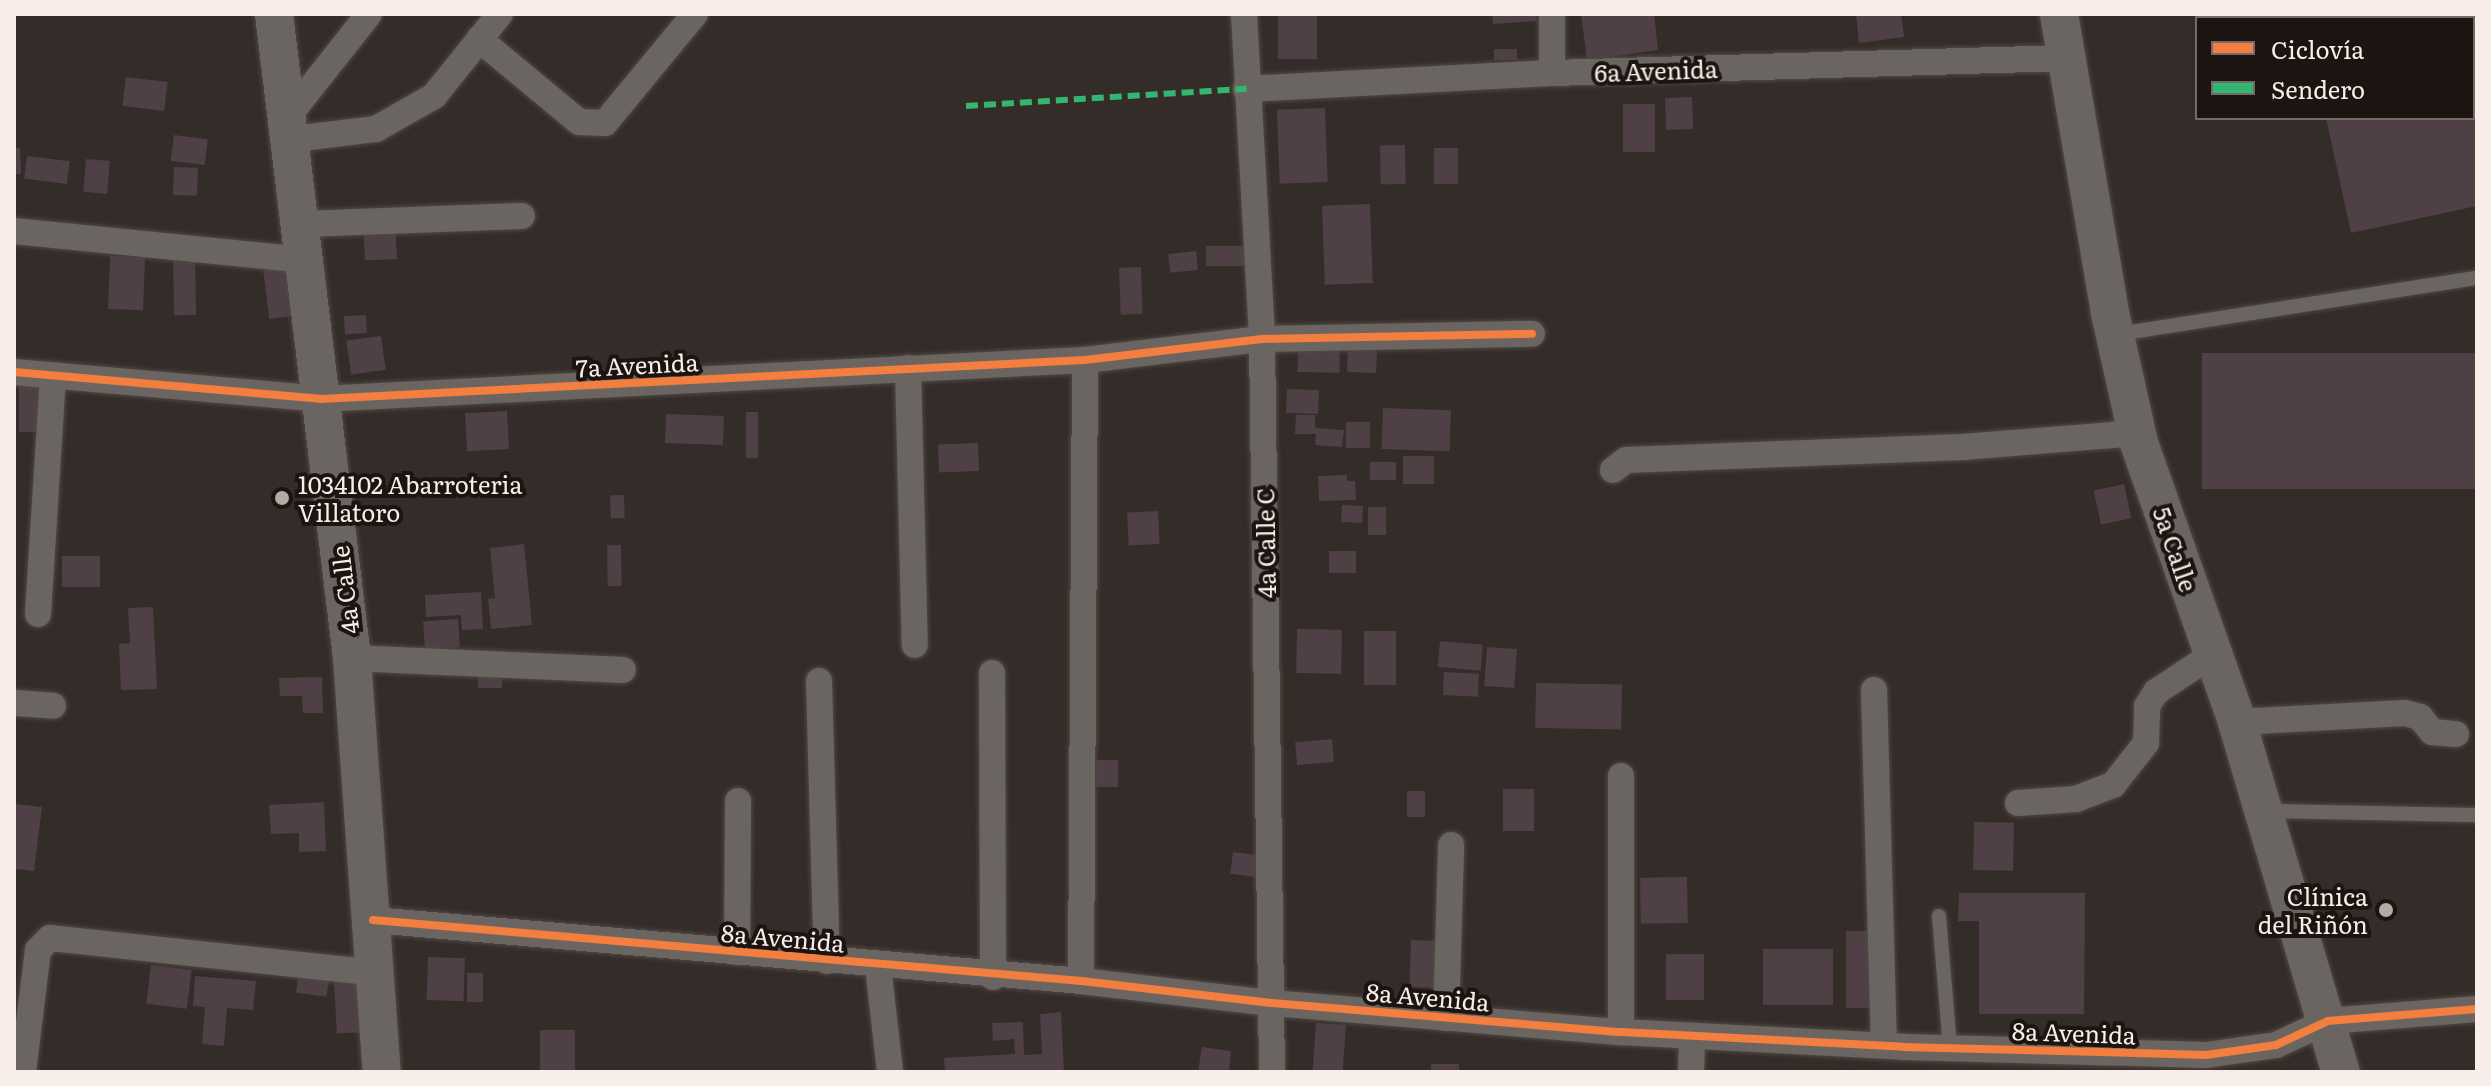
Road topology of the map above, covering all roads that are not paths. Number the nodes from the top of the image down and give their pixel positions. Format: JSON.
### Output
{"nodes":[{"id":1,"x":274,"y":14,"type":"edge"},
{"id":2,"x":369,"y":14,"type":"edge"},
{"id":3,"x":500,"y":14,"type":"edge"},
{"id":4,"x":695,"y":14,"type":"edge"},
{"id":5,"x":1244,"y":14,"type":"edge"},
{"id":6,"x":1552,"y":14,"type":"edge"},
{"id":7,"x":2059,"y":14,"type":"edge"},
{"id":8,"x":479,"y":39,"type":"junction"},
{"id":9,"x":2066,"y":58,"type":"junction"},
{"id":10,"x":1552,"y":73,"type":"junction"},
{"id":11,"x":1246,"y":89,"type":"junction"},
{"id":12,"x":292,"y":127,"type":"junction"},
{"id":13,"x":522,"y":216,"type":"dead end"},
{"id":14,"x":14,"y":231,"type":"edge"},
{"id":15,"x":304,"y":242,"type":"junction"},
{"id":16,"x":2477,"y":278,"type":"edge"},
{"id":17,"x":1532,"y":334,"type":"dead end"},
{"id":18,"x":2115,"y":334,"type":"junction"},
{"id":19,"x":1262,"y":339,"type":"junction"},
{"id":20,"x":1085,"y":360,"type":"junction"},
{"id":21,"x":908,"y":368,"type":"junction"},
{"id":22,"x":14,"y":372,"type":"edge"},
{"id":23,"x":53,"y":375,"type":"junction"},
{"id":24,"x":320,"y":399,"type":"junction"},
{"id":25,"x":2137,"y":433,"type":"junction"},
{"id":26,"x":1613,"y":470,"type":"dead end"},
{"id":27,"x":38,"y":614,"type":"dead end"},
{"id":28,"x":915,"y":645,"type":"dead end"},
{"id":29,"x":2213,"y":654,"type":"junction"},
{"id":30,"x":352,"y":658,"type":"junction"},
{"id":31,"x":623,"y":670,"type":"dead end"},
{"id":32,"x":992,"y":673,"type":"dead end"},
{"id":33,"x":819,"y":681,"type":"dead end"},
{"id":34,"x":1874,"y":690,"type":"dead end"},
{"id":35,"x":14,"y":703,"type":"edge"},
{"id":36,"x":53,"y":706,"type":"dead end"},
{"id":37,"x":2237,"y":722,"type":"junction"},
{"id":38,"x":2456,"y":734,"type":"dead end"},
{"id":39,"x":1621,"y":776,"type":"dead end"},
{"id":40,"x":738,"y":801,"type":"dead end"},
{"id":41,"x":2018,"y":803,"type":"dead end"},
{"id":42,"x":2265,"y":811,"type":"junction"},
{"id":43,"x":2477,"y":815,"type":"edge"},
{"id":44,"x":1451,"y":845,"type":"dead end"},
{"id":45,"x":1939,"y":916,"type":"dead end"},
{"id":46,"x":373,"y":920,"type":"junction"},
{"id":47,"x":737,"y":952,"type":"junction"},
{"id":48,"x":827,"y":961,"type":"junction"},
{"id":49,"x":878,"y":966,"type":"junction"},
{"id":50,"x":377,"y":973,"type":"junction"},
{"id":51,"x":993,"y":977,"type":"junction"},
{"id":52,"x":1081,"y":981,"type":"junction"},
{"id":53,"x":1272,"y":1003,"type":"junction"},
{"id":54,"x":2477,"y":1009,"type":"edge"},
{"id":55,"x":1446,"y":1018,"type":"junction"},
{"id":56,"x":2328,"y":1021,"type":"junction"},
{"id":57,"x":1621,"y":1032,"type":"junction"},
{"id":58,"x":1692,"y":1036,"type":"junction"},
{"id":59,"x":1950,"y":1048,"type":"junction"},
{"id":60,"x":1899,"y":1055,"type":"edge"},
{"id":61,"x":23,"y":1072,"type":"edge"},
{"id":62,"x":382,"y":1072,"type":"edge"},
{"id":63,"x":890,"y":1072,"type":"edge"},
{"id":64,"x":1272,"y":1072,"type":"edge"},
{"id":65,"x":1691,"y":1072,"type":"edge"},
{"id":66,"x":2341,"y":1072,"type":"edge"}],
"edges":[{"from":1,"to":12,"type":"main road","name":"4a Calle"},
{"from":2,"to":12,"type":"street"},
{"from":3,"to":8,"type":"street"},
{"from":4,"to":8,"type":"street"},
{"from":5,"to":11,"type":"street","name":"4a Calle C"},
{"from":6,"to":10,"type":"street"},
{"from":7,"to":9,"type":"main road","name":"5a Calle"},
{"from":8,"to":12,"type":"street"},
{"from":9,"to":10,"type":"street","name":"6a Avenida"},
{"from":9,"to":18,"type":"main road","name":"5a Calle"},
{"from":10,"to":11,"type":"street","name":"6a Avenida"},
{"from":11,"to":19,"type":"street","name":"4a Calle C"},
{"from":12,"to":15,"type":"main road","name":"4a Calle"},
{"from":13,"to":15,"type":"street"},
{"from":14,"to":15,"type":"street"},
{"from":15,"to":24,"type":"main road","name":"4a Calle"},
{"from":16,"to":18,"type":"lane"},
{"from":17,"to":19,"type":"street","name":"7a Avenida"},
{"from":18,"to":25,"type":"main road","name":"5a Calle"},
{"from":19,"to":20,"type":"street","name":"7a Avenida"},
{"from":19,"to":53,"type":"street","name":"4a Calle C"},
{"from":20,"to":21,"type":"street","name":"7a Avenida"},
{"from":20,"to":52,"type":"street"},
{"from":21,"to":24,"type":"street","name":"7a Avenida"},
{"from":21,"to":28,"type":"street"},
{"from":22,"to":23,"type":"street","name":"7a Avenida"},
{"from":23,"to":24,"type":"street","name":"7a Avenida"},
{"from":23,"to":27,"type":"street"},
{"from":24,"to":30,"type":"main road","name":"4a Calle"},
{"from":25,"to":26,"type":"street"},
{"from":25,"to":29,"type":"main road","name":"5a Calle"},
{"from":29,"to":37,"type":"main road","name":"5a Calle"},
{"from":29,"to":41,"type":"street"},
{"from":30,"to":31,"type":"street"},
{"from":30,"to":46,"type":"main road","name":"4a Calle"},
{"from":32,"to":51,"type":"street"},
{"from":33,"to":48,"type":"street"},
{"from":34,"to":60,"type":"street"},
{"from":35,"to":36,"type":"street"},
{"from":37,"to":38,"type":"street"},
{"from":37,"to":42,"type":"main road","name":"5a Calle"},
{"from":39,"to":57,"type":"street"},
{"from":40,"to":47,"type":"street"},
{"from":42,"to":43,"type":"lane"},
{"from":42,"to":56,"type":"main road","name":"5a Calle"},
{"from":44,"to":55,"type":"street"},
{"from":45,"to":59,"type":"lane"},
{"from":46,"to":47,"type":"street","name":"8a Avenida"},
{"from":46,"to":50,"type":"main road","name":"4a Calle"},
{"from":47,"to":48,"type":"street","name":"8a Avenida"},
{"from":48,"to":49,"type":"street","name":"8a Avenida"},
{"from":49,"to":51,"type":"street","name":"8a Avenida"},
{"from":49,"to":63,"type":"street"},
{"from":50,"to":61,"type":"street"},
{"from":50,"to":62,"type":"main road","name":"4a Calle"},
{"from":51,"to":52,"type":"street","name":"8a Avenida"},
{"from":52,"to":53,"type":"street","name":"8a Avenida"},
{"from":53,"to":55,"type":"street","name":"8a Avenida"},
{"from":53,"to":64,"type":"street","name":"4a Calle C"},
{"from":54,"to":56,"type":"street","name":"8a Avenida"},
{"from":55,"to":57,"type":"street","name":"8a Avenida"},
{"from":56,"to":59,"type":"street","name":"8a Avenida"},
{"from":56,"to":66,"type":"main road","name":"5a Calle"},
{"from":57,"to":58,"type":"street","name":"8a Avenida"},
{"from":58,"to":60,"type":"street","name":"8a Avenida"},
{"from":58,"to":65,"type":"street"},
{"from":59,"to":60,"type":"street","name":"8a Avenida"}]}
